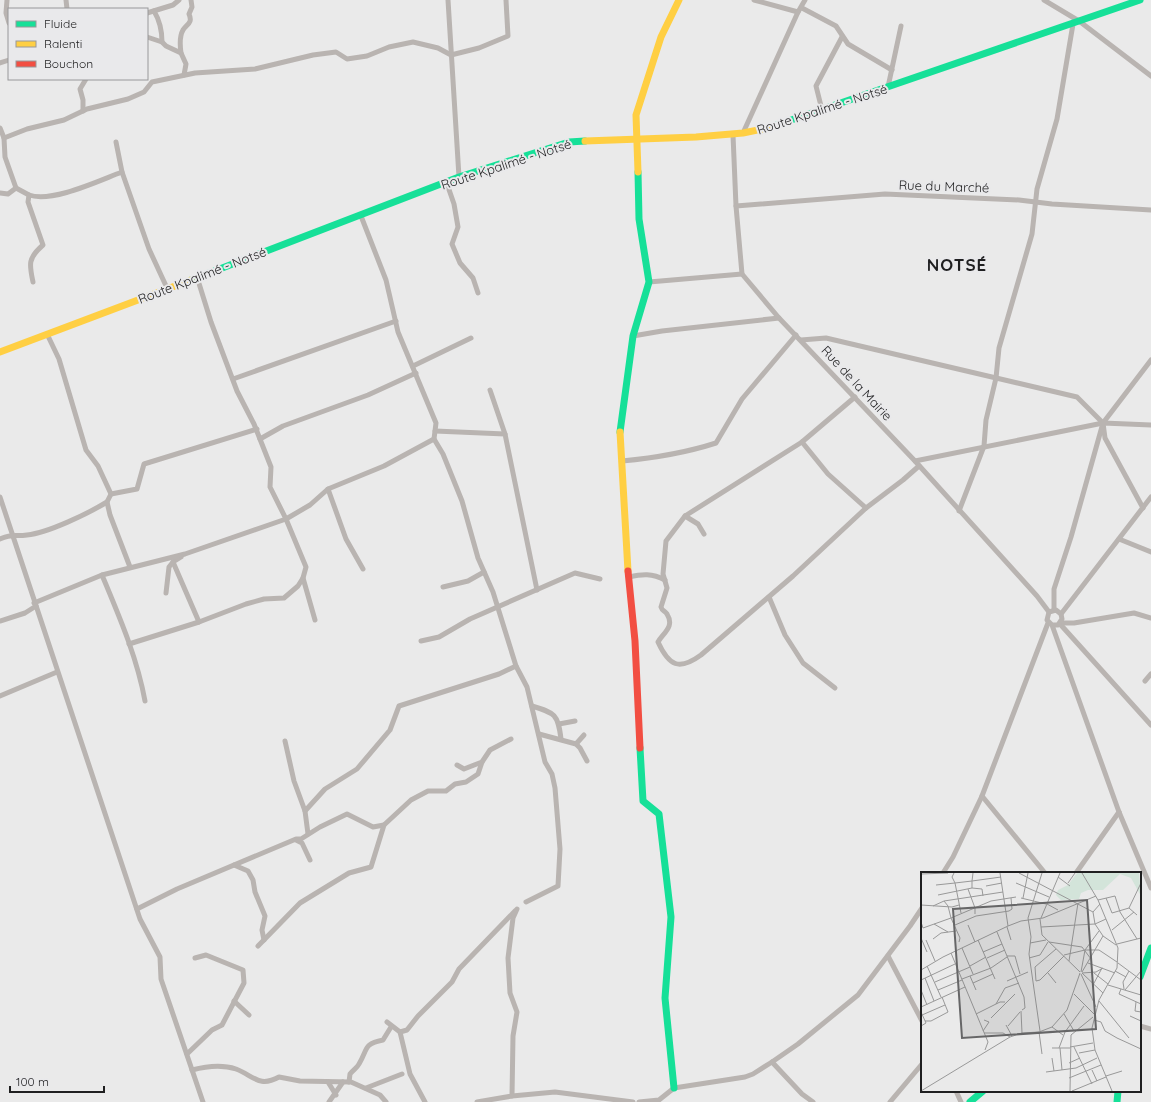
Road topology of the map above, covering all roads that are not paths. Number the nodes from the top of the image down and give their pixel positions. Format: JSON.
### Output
{"nodes":[{"id":1,"x":7,"y":0,"type":"edge"},
{"id":2,"x":179,"y":0,"type":"edge"},
{"id":3,"x":191,"y":0,"type":"edge"},
{"id":4,"x":448,"y":0,"type":"edge"},
{"id":5,"x":506,"y":0,"type":"edge"},
{"id":6,"x":679,"y":0,"type":"edge"},
{"id":7,"x":754,"y":0,"type":"edge"},
{"id":8,"x":806,"y":0,"type":"edge"},
{"id":9,"x":1044,"y":0,"type":"edge"},
{"id":10,"x":1140,"y":0,"type":"edge"},
{"id":11,"x":800,"y":10,"type":"junction"},
{"id":12,"x":154,"y":11,"type":"junction"},
{"id":13,"x":148,"y":13,"type":"edge"},
{"id":14,"x":8,"y":20,"type":"edge"},
{"id":15,"x":1076,"y":23,"type":"junction"},
{"id":16,"x":901,"y":26,"type":"dead end"},
{"id":17,"x":148,"y":37,"type":"edge"},
{"id":18,"x":842,"y":37,"type":"junction"},
{"id":19,"x":162,"y":42,"type":"junction"},
{"id":20,"x":182,"y":53,"type":"junction"},
{"id":21,"x":452,"y":55,"type":"junction"},
{"id":22,"x":892,"y":70,"type":"junction"},
{"id":23,"x":184,"y":75,"type":"junction"},
{"id":24,"x":1151,"y":76,"type":"edge"},
{"id":25,"x":85,"y":80,"type":"edge"},
{"id":26,"x":888,"y":87,"type":"junction"},
{"id":27,"x":822,"y":110,"type":"junction"},
{"id":28,"x":83,"y":111,"type":"junction"},
{"id":29,"x":0,"y":128,"type":"edge"},
{"id":30,"x":743,"y":134,"type":"junction"},
{"id":31,"x":733,"y":135,"type":"junction"},
{"id":32,"x":4,"y":138,"type":"junction"},
{"id":33,"x":636,"y":138,"type":"junction"},
{"id":34,"x":116,"y":142,"type":"dead end"},
{"id":35,"x":122,"y":172,"type":"junction"},
{"id":36,"x":459,"y":176,"type":"junction"},
{"id":37,"x":446,"y":182,"type":"junction"},
{"id":38,"x":16,"y":188,"type":"junction"},
{"id":39,"x":0,"y":193,"type":"edge"},
{"id":40,"x":29,"y":195,"type":"junction"},
{"id":41,"x":1036,"y":202,"type":"junction"},
{"id":42,"x":736,"y":206,"type":"junction"},
{"id":43,"x":1151,"y":210,"type":"edge"},
{"id":44,"x":361,"y":216,"type":"junction"},
{"id":45,"x":742,"y":274,"type":"junction"},
{"id":46,"x":196,"y":277,"type":"junction"},
{"id":47,"x":33,"y":282,"type":"dead end"},
{"id":48,"x":649,"y":282,"type":"junction"},
{"id":49,"x":167,"y":288,"type":"junction"},
{"id":50,"x":478,"y":293,"type":"dead end"},
{"id":51,"x":779,"y":318,"type":"junction"},
{"id":52,"x":396,"y":321,"type":"junction"},
{"id":53,"x":48,"y":334,"type":"junction"},
{"id":54,"x":796,"y":335,"type":"junction"},
{"id":55,"x":632,"y":336,"type":"junction"},
{"id":56,"x":471,"y":338,"type":"dead end"},
{"id":57,"x":801,"y":340,"type":"junction"},
{"id":58,"x":0,"y":352,"type":"edge"},
{"id":59,"x":1151,"y":360,"type":"edge"},
{"id":60,"x":413,"y":366,"type":"junction"},
{"id":61,"x":416,"y":373,"type":"junction"},
{"id":62,"x":996,"y":378,"type":"junction"},
{"id":63,"x":233,"y":379,"type":"junction"},
{"id":64,"x":490,"y":390,"type":"dead end"},
{"id":65,"x":855,"y":398,"type":"junction"},
{"id":66,"x":1103,"y":423,"type":"junction"},
{"id":67,"x":1151,"y":425,"type":"edge"},
{"id":68,"x":257,"y":429,"type":"junction"},
{"id":69,"x":435,"y":431,"type":"junction"},
{"id":70,"x":505,"y":434,"type":"junction"},
{"id":71,"x":260,"y":439,"type":"junction"},
{"id":72,"x":434,"y":439,"type":"junction"},
{"id":73,"x":802,"y":442,"type":"junction"},
{"id":74,"x":984,"y":446,"type":"junction"},
{"id":75,"x":622,"y":461,"type":"junction"},
{"id":76,"x":915,"y":461,"type":"junction"},
{"id":77,"x":919,"y":466,"type":"junction"},
{"id":78,"x":328,"y":489,"type":"junction"},
{"id":79,"x":111,"y":494,"type":"junction"},
{"id":80,"x":0,"y":497,"type":"edge"},
{"id":81,"x":1151,"y":497,"type":"edge"},
{"id":82,"x":107,"y":502,"type":"junction"},
{"id":83,"x":866,"y":508,"type":"junction"},
{"id":84,"x":1143,"y":508,"type":"junction"},
{"id":85,"x":959,"y":511,"type":"junction"},
{"id":86,"x":685,"y":516,"type":"junction"},
{"id":87,"x":286,"y":519,"type":"junction"},
{"id":88,"x":12,"y":534,"type":"junction"},
{"id":89,"x":704,"y":534,"type":"dead end"},
{"id":90,"x":0,"y":539,"type":"edge"},
{"id":91,"x":1119,"y":539,"type":"junction"},
{"id":92,"x":1151,"y":552,"type":"edge"},
{"id":93,"x":185,"y":554,"type":"junction"},
{"id":94,"x":173,"y":562,"type":"junction"},
{"id":95,"x":130,"y":567,"type":"junction"},
{"id":96,"x":364,"y":568,"type":"dead end"},
{"id":97,"x":484,"y":572,"type":"junction"},
{"id":98,"x":102,"y":574,"type":"junction"},
{"id":99,"x":629,"y":577,"type":"junction"},
{"id":100,"x":303,"y":578,"type":"junction"},
{"id":101,"x":600,"y":579,"type":"dead end"},
{"id":102,"x":665,"y":580,"type":"junction"},
{"id":103,"x":443,"y":587,"type":"dead end"},
{"id":104,"x":537,"y":590,"type":"junction"},
{"id":105,"x":166,"y":593,"type":"dead end"},
{"id":106,"x":769,"y":597,"type":"junction"},
{"id":107,"x":35,"y":604,"type":"junction"},
{"id":108,"x":498,"y":607,"type":"junction"},
{"id":109,"x":1051,"y":611,"type":"junction"},
{"id":110,"x":1061,"y":614,"type":"junction"},
{"id":111,"x":1151,"y":618,"type":"edge"},
{"id":112,"x":315,"y":620,"type":"dead end"},
{"id":113,"x":0,"y":622,"type":"edge"},
{"id":114,"x":199,"y":622,"type":"junction"},
{"id":115,"x":1060,"y":623,"type":"junction"},
{"id":116,"x":1050,"y":624,"type":"junction"},
{"id":117,"x":421,"y":641,"type":"dead end"},
{"id":118,"x":129,"y":644,"type":"junction"},
{"id":119,"x":516,"y":666,"type":"junction"},
{"id":120,"x":57,"y":672,"type":"junction"},
{"id":121,"x":1151,"y":674,"type":"edge"},
{"id":122,"x":1145,"y":681,"type":"dead end"},
{"id":123,"x":835,"y":688,"type":"dead end"},
{"id":124,"x":0,"y":696,"type":"edge"},
{"id":125,"x":145,"y":701,"type":"dead end"},
{"id":126,"x":532,"y":706,"type":"junction"},
{"id":127,"x":575,"y":721,"type":"dead end"},
{"id":128,"x":559,"y":724,"type":"junction"},
{"id":129,"x":1151,"y":725,"type":"edge"},
{"id":130,"x":539,"y":734,"type":"junction"},
{"id":131,"x":584,"y":735,"type":"dead end"},
{"id":132,"x":511,"y":739,"type":"dead end"},
{"id":133,"x":561,"y":739,"type":"junction"},
{"id":134,"x":285,"y":741,"type":"dead end"},
{"id":135,"x":576,"y":744,"type":"junction"},
{"id":136,"x":587,"y":761,"type":"dead end"},
{"id":137,"x":482,"y":762,"type":"junction"},
{"id":138,"x":457,"y":765,"type":"dead end"},
{"id":139,"x":982,"y":796,"type":"junction"},
{"id":140,"x":305,"y":812,"type":"junction"},
{"id":141,"x":1119,"y":812,"type":"junction"},
{"id":142,"x":384,"y":825,"type":"junction"},
{"id":143,"x":308,"y":834,"type":"junction"},
{"id":144,"x":296,"y":839,"type":"junction"},
{"id":145,"x":310,"y":860,"type":"dead end"},
{"id":146,"x":234,"y":865,"type":"junction"},
{"id":147,"x":944,"y":872,"type":"edge"},
{"id":148,"x":1044,"y":872,"type":"edge"},
{"id":149,"x":1077,"y":872,"type":"edge"},
{"id":150,"x":1151,"y":888,"type":"edge"},
{"id":151,"x":526,"y":902,"type":"dead end"},
{"id":152,"x":137,"y":909,"type":"junction"},
{"id":153,"x":921,"y":909,"type":"edge"},
{"id":154,"x":264,"y":940,"type":"junction"},
{"id":155,"x":258,"y":946,"type":"dead end"},
{"id":156,"x":1151,"y":948,"type":"edge"},
{"id":157,"x":888,"y":956,"type":"junction"},
{"id":158,"x":196,"y":958,"type":"dead end"},
{"id":159,"x":1141,"y":974,"type":"edge"},
{"id":160,"x":234,"y":1001,"type":"junction"},
{"id":161,"x":249,"y":1015,"type":"dead end"},
{"id":162,"x":921,"y":1019,"type":"edge"},
{"id":163,"x":387,"y":1022,"type":"dead end"},
{"id":164,"x":1141,"y":1026,"type":"edge"},
{"id":165,"x":391,"y":1027,"type":"junction"},
{"id":166,"x":1151,"y":1029,"type":"edge"},
{"id":167,"x":400,"y":1032,"type":"junction"},
{"id":168,"x":187,"y":1054,"type":"junction"},
{"id":169,"x":772,"y":1062,"type":"junction"},
{"id":170,"x":921,"y":1065,"type":"edge"},
{"id":171,"x":192,"y":1070,"type":"junction"},
{"id":172,"x":402,"y":1074,"type":"dead end"},
{"id":173,"x":328,"y":1082,"type":"junction"},
{"id":174,"x":343,"y":1082,"type":"junction"},
{"id":175,"x":349,"y":1082,"type":"junction"},
{"id":176,"x":366,"y":1088,"type":"junction"},
{"id":177,"x":674,"y":1088,"type":"junction"},
{"id":178,"x":956,"y":1092,"type":"edge"},
{"id":179,"x":981,"y":1092,"type":"edge"},
{"id":180,"x":1118,"y":1092,"type":"edge"},
{"id":181,"x":336,"y":1095,"type":"junction"},
{"id":182,"x":512,"y":1096,"type":"junction"},
{"id":183,"x":660,"y":1101,"type":"edge"},
{"id":184,"x":203,"y":1102,"type":"edge"},
{"id":185,"x":329,"y":1102,"type":"edge"},
{"id":186,"x":386,"y":1102,"type":"edge"},
{"id":187,"x":425,"y":1102,"type":"edge"},
{"id":188,"x":478,"y":1102,"type":"edge"},
{"id":189,"x":633,"y":1102,"type":"edge"},
{"id":190,"x":639,"y":1102,"type":"edge"},
{"id":191,"x":813,"y":1102,"type":"edge"},
{"id":192,"x":890,"y":1102,"type":"edge"},
{"id":193,"x":961,"y":1102,"type":"edge"},
{"id":194,"x":970,"y":1102,"type":"edge"},
{"id":195,"x":1117,"y":1102,"type":"edge"}],
"edges":[{"from":1,"to":14,"type":"street"},
{"from":2,"to":12,"type":"street"},
{"from":3,"to":20,"type":"street"},
{"from":4,"to":21,"type":"street"},
{"from":5,"to":21,"type":"street"},
{"from":6,"to":33,"type":"main road"},
{"from":7,"to":11,"type":"street"},
{"from":8,"to":11,"type":"street"},
{"from":9,"to":15,"type":"street"},
{"from":10,"to":15,"type":"main road","name":"Route Kpalimé - Notsé"},
{"from":11,"to":18,"type":"street"},
{"from":11,"to":30,"type":"street"},
{"from":12,"to":13,"type":"street"},
{"from":12,"to":19,"type":"street"},
{"from":15,"to":24,"type":"street"},
{"from":15,"to":26,"type":"main road","name":"Route Kpalimé - Notsé"},
{"from":15,"to":41,"type":"street"},
{"from":16,"to":22,"type":"street"},
{"from":17,"to":19,"type":"street"},
{"from":18,"to":22,"type":"street"},
{"from":18,"to":27,"type":"street"},
{"from":19,"to":20,"type":"street"},
{"from":20,"to":23,"type":"street"},
{"from":21,"to":23,"type":"street"},
{"from":21,"to":36,"type":"street"},
{"from":22,"to":26,"type":"street"},
{"from":23,"to":28,"type":"street"},
{"from":25,"to":28,"type":"street"},
{"from":26,"to":27,"type":"main road","name":"Route Kpalimé - Notsé"},
{"from":27,"to":30,"type":"main road","name":"Route Kpalimé - Notsé"},
{"from":28,"to":32,"type":"street"},
{"from":29,"to":32,"type":"street"},
{"from":30,"to":31,"type":"main road","name":"Route Kpalimé - Notsé"},
{"from":31,"to":33,"type":"main road","name":"Route Kpalimé - Notsé"},
{"from":31,"to":42,"type":"street"},
{"from":32,"to":38,"type":"street"},
{"from":33,"to":36,"type":"main road","name":"Route Kpalimé - Notsé"},
{"from":33,"to":48,"type":"main road"},
{"from":34,"to":35,"type":"street"},
{"from":35,"to":40,"type":"street"},
{"from":35,"to":49,"type":"street"},
{"from":36,"to":37,"type":"main road","name":"Route Kpalimé - Notsé"},
{"from":37,"to":44,"type":"main road","name":"Route Kpalimé - Notsé"},
{"from":37,"to":50,"type":"street"},
{"from":38,"to":39,"type":"street"},
{"from":38,"to":40,"type":"street"},
{"from":40,"to":47,"type":"street"},
{"from":41,"to":42,"type":"street","name":"Rue du Marché"},
{"from":41,"to":43,"type":"street","name":"Rue du Marché"},
{"from":41,"to":62,"type":"street"},
{"from":42,"to":45,"type":"street"},
{"from":44,"to":46,"type":"main road","name":"Route Kpalimé - Notsé"},
{"from":44,"to":52,"type":"street"},
{"from":45,"to":48,"type":"street"},
{"from":45,"to":51,"type":"street","name":"Rue de la Mairie"},
{"from":46,"to":49,"type":"main road","name":"Route Kpalimé - Notsé"},
{"from":46,"to":63,"type":"street"},
{"from":48,"to":55,"type":"main road"},
{"from":49,"to":53,"type":"main road","name":"Route Kpalimé - Notsé"},
{"from":51,"to":54,"type":"street","name":"Rue de la Mairie"},
{"from":51,"to":55,"type":"street"},
{"from":52,"to":60,"type":"street"},
{"from":52,"to":63,"type":"street"},
{"from":53,"to":58,"type":"main road","name":"Route Kpalimé - Notsé"},
{"from":53,"to":79,"type":"street"},
{"from":54,"to":57,"type":"street","name":"Rue de la Mairie"},
{"from":54,"to":75,"type":"street"},
{"from":55,"to":75,"type":"main road"},
{"from":56,"to":60,"type":"street"},
{"from":57,"to":62,"type":"street"},
{"from":57,"to":65,"type":"street","name":"Rue de la Mairie"},
{"from":59,"to":66,"type":"street"},
{"from":60,"to":61,"type":"street"},
{"from":61,"to":69,"type":"street"},
{"from":61,"to":71,"type":"street"},
{"from":62,"to":66,"type":"street"},
{"from":62,"to":74,"type":"street"},
{"from":63,"to":68,"type":"street"},
{"from":64,"to":70,"type":"street"},
{"from":65,"to":73,"type":"street"},
{"from":65,"to":76,"type":"street","name":"Rue de la Mairie"},
{"from":66,"to":67,"type":"street"},
{"from":66,"to":74,"type":"street"},
{"from":66,"to":84,"type":"street"},
{"from":66,"to":109,"type":"street"},
{"from":68,"to":71,"type":"street"},
{"from":68,"to":79,"type":"street"},
{"from":69,"to":70,"type":"street"},
{"from":69,"to":72,"type":"street"},
{"from":70,"to":104,"type":"street"},
{"from":71,"to":87,"type":"street"},
{"from":72,"to":78,"type":"street"},
{"from":72,"to":97,"type":"street"},
{"from":73,"to":83,"type":"street"},
{"from":73,"to":86,"type":"street"},
{"from":74,"to":76,"type":"street"},
{"from":74,"to":85,"type":"street"},
{"from":75,"to":99,"type":"main road"},
{"from":76,"to":77,"type":"street","name":"Rue de la Mairie"},
{"from":77,"to":83,"type":"street"},
{"from":77,"to":85,"type":"street","name":"Rue de la Mairie"},
{"from":78,"to":87,"type":"street"},
{"from":78,"to":96,"type":"street"},
{"from":79,"to":82,"type":"street"},
{"from":80,"to":88,"type":"street"},
{"from":81,"to":84,"type":"street"},
{"from":82,"to":88,"type":"street"},
{"from":82,"to":95,"type":"street"},
{"from":83,"to":106,"type":"street"},
{"from":84,"to":91,"type":"street"},
{"from":85,"to":109,"type":"street","name":"Rue de la Mairie"},
{"from":86,"to":89,"type":"street"},
{"from":86,"to":102,"type":"street"},
{"from":87,"to":93,"type":"street"},
{"from":87,"to":100,"type":"street"},
{"from":88,"to":90,"type":"street"},
{"from":88,"to":107,"type":"street"},
{"from":91,"to":92,"type":"street"},
{"from":91,"to":110,"type":"street"},
{"from":93,"to":94,"type":"street"},
{"from":93,"to":95,"type":"street"},
{"from":94,"to":105,"type":"street"},
{"from":94,"to":114,"type":"street"},
{"from":95,"to":98,"type":"street"},
{"from":97,"to":103,"type":"street"},
{"from":97,"to":108,"type":"street"},
{"from":98,"to":107,"type":"street"},
{"from":98,"to":118,"type":"street"},
{"from":99,"to":102,"type":"street"},
{"from":99,"to":177,"type":"main road"},
{"from":100,"to":112,"type":"street"},
{"from":100,"to":114,"type":"street"},
{"from":101,"to":104,"type":"street"},
{"from":102,"to":106,"type":"street"},
{"from":104,"to":108,"type":"street"},
{"from":106,"to":123,"type":"street"},
{"from":107,"to":113,"type":"street"},
{"from":107,"to":120,"type":"street"},
{"from":108,"to":117,"type":"street"},
{"from":108,"to":119,"type":"street"},
{"from":109,"to":110,"type":"street"},
{"from":109,"to":116,"type":"street"},
{"from":110,"to":115,"type":"street"},
{"from":111,"to":115,"type":"street"},
{"from":114,"to":118,"type":"street"},
{"from":115,"to":116,"type":"street"},
{"from":115,"to":129,"type":"street"},
{"from":116,"to":139,"type":"street"},
{"from":116,"to":141,"type":"street"},
{"from":118,"to":125,"type":"street"},
{"from":119,"to":126,"type":"street"},
{"from":119,"to":140,"type":"street"},
{"from":120,"to":124,"type":"street"},
{"from":120,"to":152,"type":"street"},
{"from":121,"to":122,"type":"street"},
{"from":126,"to":128,"type":"street"},
{"from":126,"to":130,"type":"street"},
{"from":127,"to":128,"type":"street"},
{"from":128,"to":133,"type":"street"},
{"from":130,"to":133,"type":"street"},
{"from":130,"to":151,"type":"street"},
{"from":131,"to":135,"type":"street"},
{"from":132,"to":137,"type":"street"},
{"from":133,"to":135,"type":"street"},
{"from":134,"to":140,"type":"street"},
{"from":135,"to":136,"type":"street"},
{"from":137,"to":138,"type":"street"},
{"from":137,"to":142,"type":"street"},
{"from":139,"to":147,"type":"street"},
{"from":139,"to":148,"type":"street"},
{"from":140,"to":143,"type":"street"},
{"from":141,"to":149,"type":"street"},
{"from":141,"to":150,"type":"street"},
{"from":142,"to":143,"type":"street"},
{"from":142,"to":154,"type":"street"},
{"from":143,"to":144,"type":"street"},
{"from":144,"to":145,"type":"street"},
{"from":144,"to":146,"type":"street"},
{"from":146,"to":152,"type":"street"},
{"from":146,"to":154,"type":"street"},
{"from":152,"to":168,"type":"street"},
{"from":153,"to":157,"type":"street"},
{"from":154,"to":155,"type":"street"},
{"from":156,"to":159,"type":"main road"},
{"from":157,"to":162,"type":"street"},
{"from":157,"to":169,"type":"street"},
{"from":158,"to":160,"type":"street"},
{"from":160,"to":161,"type":"street"},
{"from":160,"to":168,"type":"street"},
{"from":163,"to":165,"type":"street"},
{"from":164,"to":166,"type":"street"},
{"from":165,"to":167,"type":"street"},
{"from":165,"to":175,"type":"street"},
{"from":167,"to":182,"type":"street"},
{"from":167,"to":187,"type":"street"},
{"from":168,"to":171,"type":"street"},
{"from":169,"to":177,"type":"street"},
{"from":169,"to":191,"type":"street"},
{"from":170,"to":192,"type":"street"},
{"from":171,"to":173,"type":"street"},
{"from":171,"to":184,"type":"street"},
{"from":172,"to":176,"type":"street"},
{"from":173,"to":174,"type":"street"},
{"from":173,"to":181,"type":"street"},
{"from":174,"to":175,"type":"street"},
{"from":174,"to":181,"type":"street"},
{"from":175,"to":176,"type":"street"},
{"from":176,"to":186,"type":"street"},
{"from":177,"to":183,"type":"street"},
{"from":178,"to":193,"type":"street"},
{"from":179,"to":194,"type":"main road"},
{"from":180,"to":195,"type":"main road"},
{"from":181,"to":185,"type":"street"},
{"from":182,"to":188,"type":"street"},
{"from":182,"to":189,"type":"street"},
{"from":183,"to":190,"type":"street"}]}
